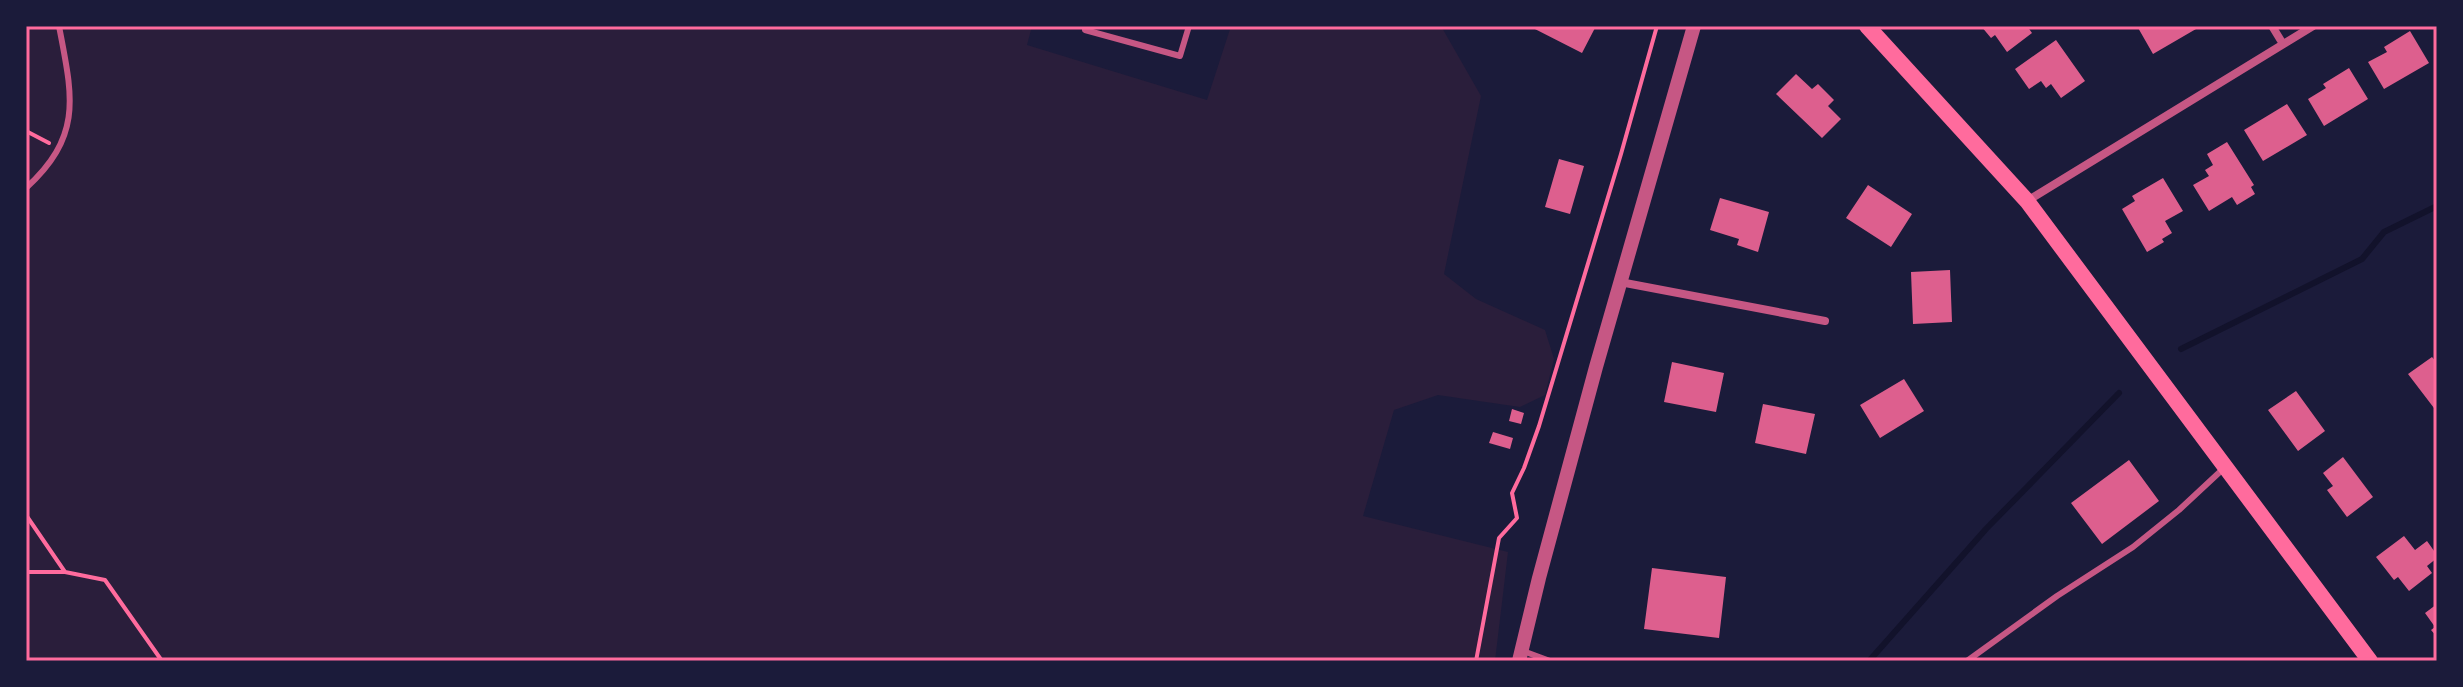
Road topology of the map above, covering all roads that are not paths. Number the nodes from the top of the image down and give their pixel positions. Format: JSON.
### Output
{"nodes":[{"id":1,"x":59,"y":26,"type":"edge"},
{"id":2,"x":1086,"y":26,"type":"edge"},
{"id":3,"x":1189,"y":26,"type":"edge"},
{"id":4,"x":1694,"y":26,"type":"edge"},
{"id":5,"x":1867,"y":26,"type":"edge"},
{"id":6,"x":2272,"y":26,"type":"edge"},
{"id":7,"x":2313,"y":26,"type":"edge"},
{"id":8,"x":2283,"y":44,"type":"junction"},
{"id":9,"x":26,"y":188,"type":"edge"},
{"id":10,"x":2027,"y":201,"type":"junction"},
{"id":11,"x":1620,"y":282,"type":"junction"},
{"id":12,"x":1825,"y":321,"type":"dead end"},
{"id":13,"x":2226,"y":466,"type":"junction"},
{"id":14,"x":1520,"y":656,"type":"edge"},
{"id":15,"x":1550,"y":661,"type":"edge"},
{"id":16,"x":1967,"y":661,"type":"edge"},
{"id":17,"x":2370,"y":661,"type":"edge"}],
"edges":[{"from":1,"to":9,"type":"lane"},
{"from":2,"to":3,"type":"lane"},
{"from":4,"to":11,"type":"street"},
{"from":5,"to":10,"type":"main road"},
{"from":6,"to":8,"type":"street"},
{"from":7,"to":8,"type":"street"},
{"from":8,"to":10,"type":"street"},
{"from":10,"to":13,"type":"main road"},
{"from":11,"to":12,"type":"street"},
{"from":11,"to":14,"type":"street"},
{"from":13,"to":16,"type":"lane"},
{"from":13,"to":17,"type":"main road"},
{"from":14,"to":15,"type":"lane"}]}
